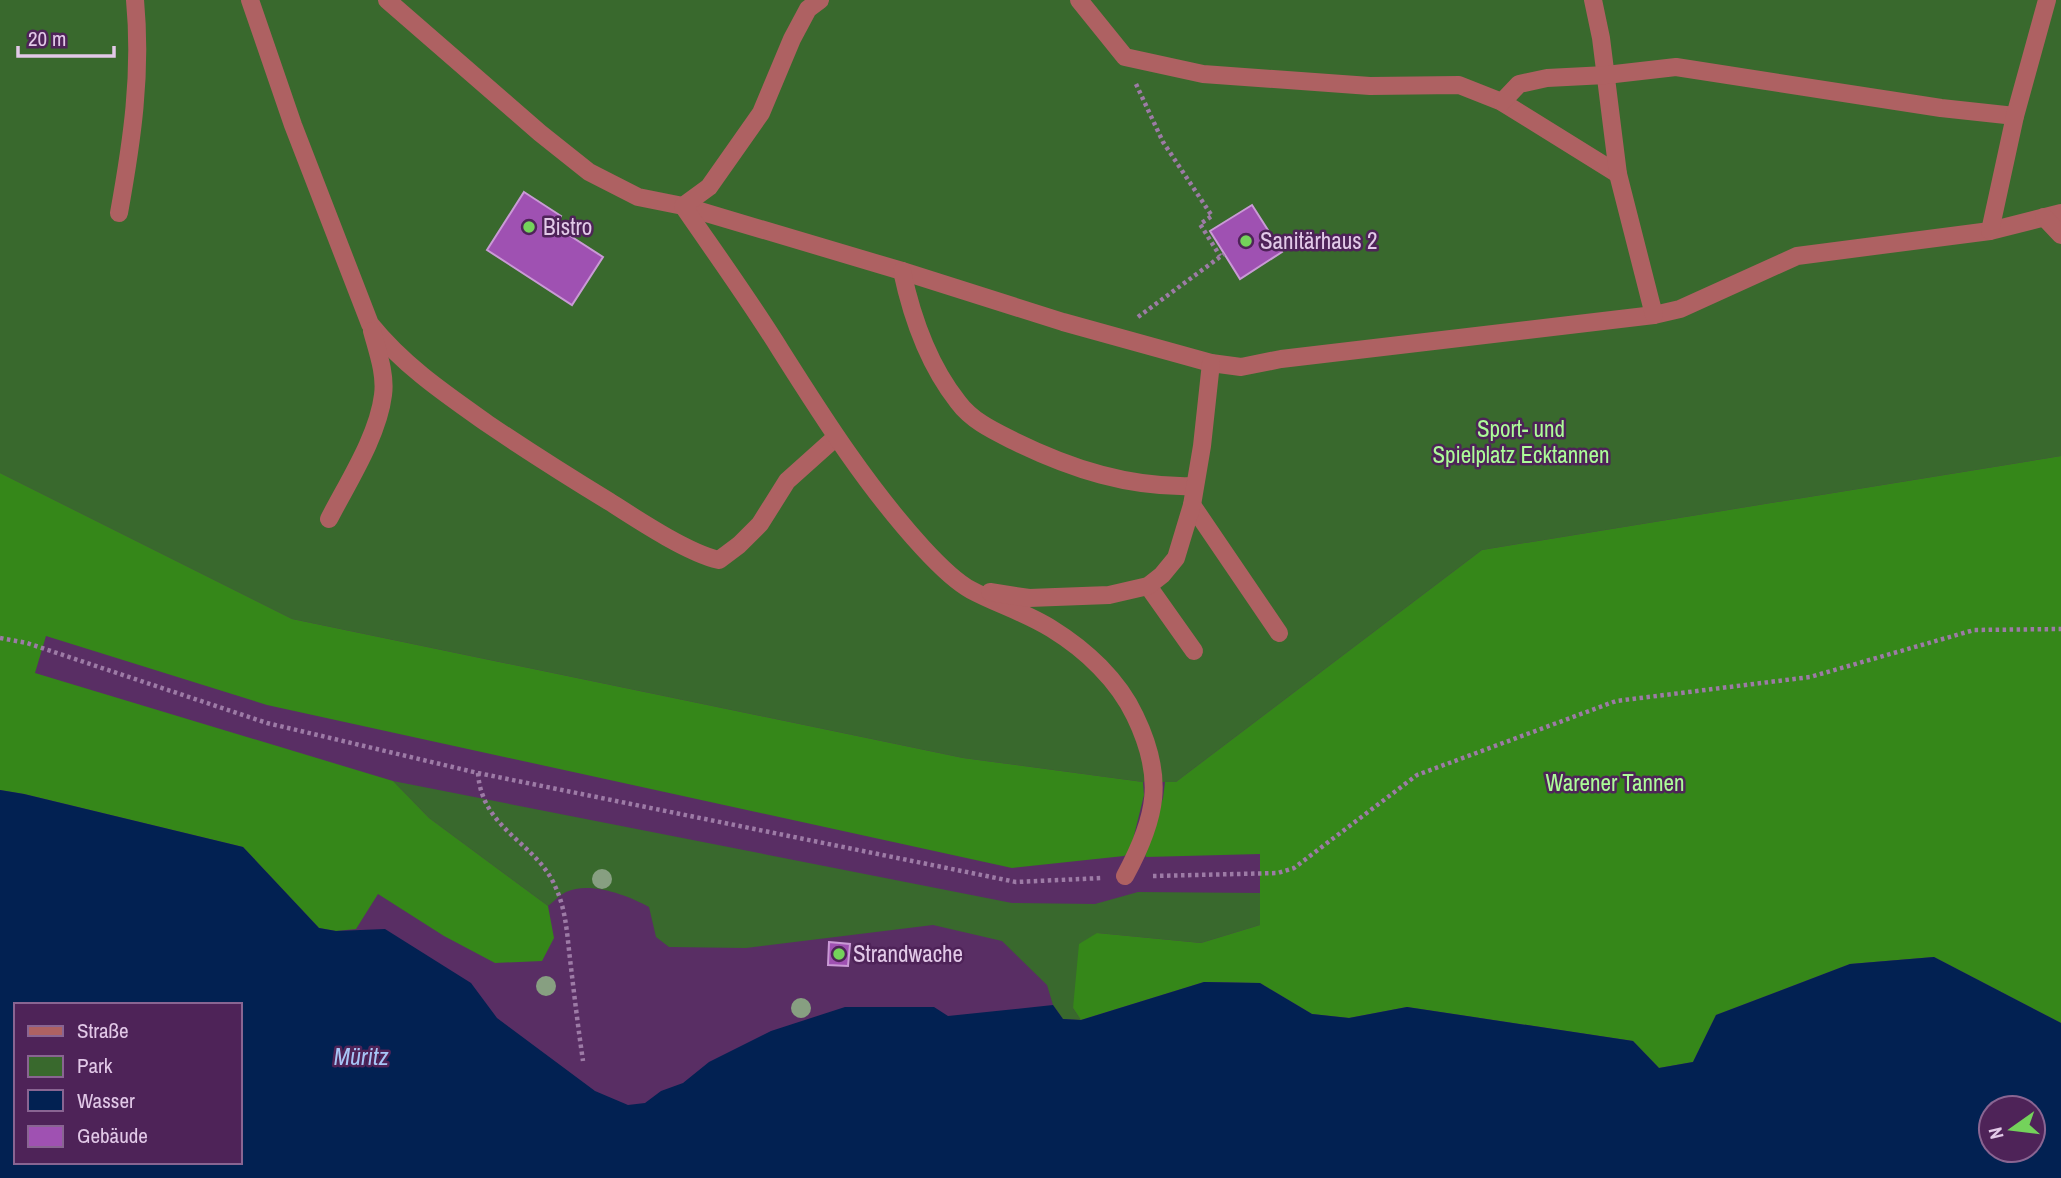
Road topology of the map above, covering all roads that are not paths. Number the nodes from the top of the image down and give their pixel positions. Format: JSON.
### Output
{"nodes":[{"id":1,"x":135,"y":0,"type":"edge"},
{"id":2,"x":250,"y":0,"type":"edge"},
{"id":3,"x":387,"y":0,"type":"edge"},
{"id":4,"x":820,"y":0,"type":"edge"},
{"id":5,"x":1079,"y":0,"type":"edge"},
{"id":6,"x":1593,"y":0,"type":"edge"},
{"id":7,"x":2047,"y":0,"type":"edge"},
{"id":8,"x":1606,"y":75,"type":"junction"},
{"id":9,"x":1502,"y":102,"type":"junction"},
{"id":10,"x":2015,"y":116,"type":"junction"},
{"id":11,"x":1618,"y":174,"type":"junction"},
{"id":12,"x":683,"y":206,"type":"junction"},
{"id":13,"x":119,"y":213,"type":"dead end"},
{"id":14,"x":2053,"y":215,"type":"edge"},
{"id":15,"x":1990,"y":230,"type":"junction"},
{"id":16,"x":2061,"y":235,"type":"edge"},
{"id":17,"x":902,"y":271,"type":"junction"},
{"id":18,"x":1654,"y":315,"type":"junction"},
{"id":19,"x":370,"y":324,"type":"junction"},
{"id":20,"x":1211,"y":363,"type":"junction"},
{"id":21,"x":835,"y":438,"type":"junction"},
{"id":22,"x":1194,"y":486,"type":"junction"},
{"id":23,"x":1192,"y":505,"type":"junction"},
{"id":24,"x":329,"y":519,"type":"dead end"},
{"id":25,"x":1148,"y":586,"type":"junction"},
{"id":26,"x":969,"y":589,"type":"junction"},
{"id":27,"x":1279,"y":634,"type":"dead end"},
{"id":28,"x":1194,"y":651,"type":"dead end"},
{"id":29,"x":1125,"y":876,"type":"road end"}],
"edges":[{"from":1,"to":13,"type":"street"},
{"from":2,"to":19,"type":"street"},
{"from":3,"to":12,"type":"street"},
{"from":4,"to":12,"type":"street"},
{"from":5,"to":9,"type":"street"},
{"from":6,"to":8,"type":"street"},
{"from":7,"to":10,"type":"street"},
{"from":8,"to":9,"type":"street"},
{"from":8,"to":10,"type":"street"},
{"from":8,"to":11,"type":"street"},
{"from":9,"to":11,"type":"street"},
{"from":10,"to":15,"type":"street"},
{"from":11,"to":18,"type":"street"},
{"from":12,"to":17,"type":"street"},
{"from":12,"to":21,"type":"street"},
{"from":14,"to":15,"type":"street"},
{"from":14,"to":16,"type":"street"},
{"from":15,"to":18,"type":"street"},
{"from":17,"to":20,"type":"street"},
{"from":17,"to":22,"type":"street"},
{"from":18,"to":20,"type":"street"},
{"from":19,"to":21,"type":"street"},
{"from":19,"to":24,"type":"street"},
{"from":20,"to":22,"type":"street"},
{"from":21,"to":26,"type":"street"},
{"from":22,"to":23,"type":"street"},
{"from":23,"to":25,"type":"street"},
{"from":23,"to":27,"type":"street"},
{"from":25,"to":26,"type":"street"},
{"from":25,"to":28,"type":"street"},
{"from":26,"to":29,"type":"street"}]}
